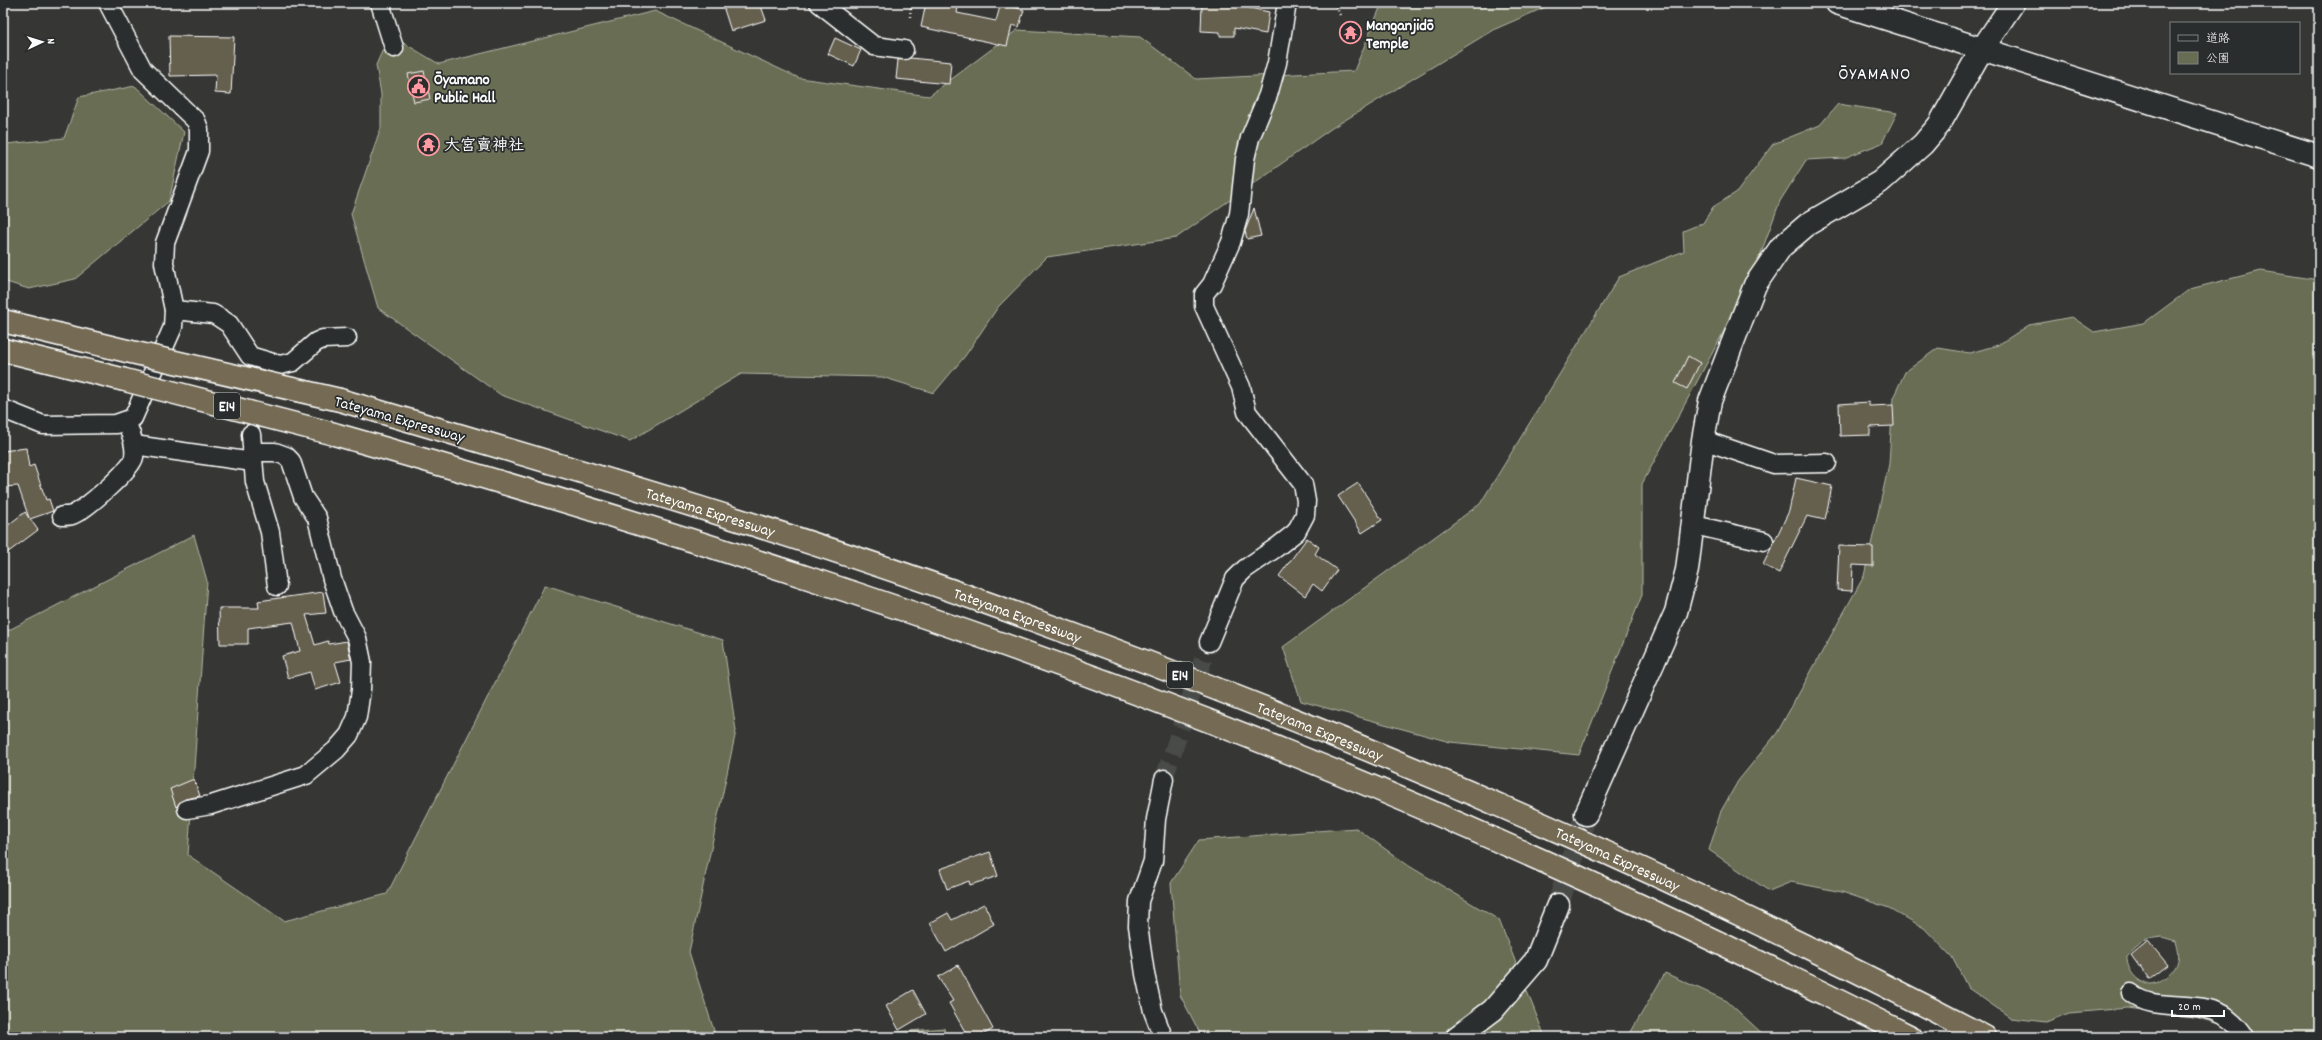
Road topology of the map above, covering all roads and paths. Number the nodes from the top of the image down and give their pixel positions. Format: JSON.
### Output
{"nodes":[{"id":1,"x":108,"y":3,"type":"edge"},
{"id":2,"x":380,"y":3,"type":"edge"},
{"id":3,"x":818,"y":3,"type":"edge"},
{"id":4,"x":911,"y":3,"type":"edge"},
{"id":5,"x":1287,"y":3,"type":"edge"},
{"id":6,"x":1335,"y":3,"type":"edge"},
{"id":7,"x":1837,"y":3,"type":"edge"},
{"id":8,"x":2013,"y":3,"type":"edge"},
{"id":9,"x":1340,"y":15,"type":"dead end"},
{"id":10,"x":910,"y":17,"type":"dead end"},
{"id":11,"x":394,"y":48,"type":"dead end"},
{"id":12,"x":1982,"y":49,"type":"junction"},
{"id":13,"x":904,"y":50,"type":"dead end"},
{"id":14,"x":2319,"y":156,"type":"edge"},
{"id":15,"x":174,"y":310,"type":"junction"},
{"id":16,"x":3,"y":321,"type":"edge"},
{"id":17,"x":347,"y":338,"type":"dead end"},
{"id":18,"x":3,"y":350,"type":"edge"},
{"id":19,"x":3,"y":354,"type":"edge"},
{"id":20,"x":45,"y":360,"type":"junction"},
{"id":21,"x":3,"y":409,"type":"edge"},
{"id":22,"x":126,"y":421,"type":"junction"},
{"id":23,"x":1703,"y":440,"type":"junction"},
{"id":24,"x":134,"y":445,"type":"junction"},
{"id":25,"x":252,"y":450,"type":"junction"},
{"id":26,"x":1827,"y":463,"type":"dead end"},
{"id":27,"x":62,"y":516,"type":"dead end"},
{"id":28,"x":1694,"y":525,"type":"junction"},
{"id":29,"x":1764,"y":541,"type":"dead end"},
{"id":30,"x":277,"y":586,"type":"dead end"},
{"id":31,"x":1209,"y":642,"type":"tunnel mouth"},
{"id":32,"x":1164,"y":779,"type":"tunnel mouth"},
{"id":33,"x":187,"y":809,"type":"dead end"},
{"id":34,"x":1586,"y":814,"type":"tunnel mouth"},
{"id":35,"x":1558,"y":905,"type":"tunnel mouth"},
{"id":36,"x":2131,"y":993,"type":"dead end"},
{"id":37,"x":1163,"y":1037,"type":"edge"},
{"id":38,"x":1458,"y":1037,"type":"edge"},
{"id":39,"x":1911,"y":1037,"type":"edge"},
{"id":40,"x":1985,"y":1037,"type":"edge"},
{"id":41,"x":2245,"y":1037,"type":"edge"}],
"edges":[{"from":1,"to":15,"type":"street"},
{"from":2,"to":11,"type":"street"},
{"from":3,"to":13,"type":"street"},
{"from":4,"to":10,"type":"path"},
{"from":5,"to":31,"type":"street"},
{"from":6,"to":9,"type":"path"},
{"from":7,"to":12,"type":"street"},
{"from":8,"to":12,"type":"street"},
{"from":12,"to":14,"type":"street"},
{"from":12,"to":23,"type":"street"},
{"from":15,"to":17,"type":"street"},
{"from":15,"to":22,"type":"street"},
{"from":16,"to":40,"type":"highway","name":"Tateyama Expressway","number":"E14","bridge":true},
{"from":18,"to":20,"type":"highway","name":"Tateyama Expressway","number":"E14"},
{"from":19,"to":20,"type":"highway"},
{"from":20,"to":39,"type":"highway","name":"Tateyama Expressway","number":"E14","bridge":true},
{"from":21,"to":22,"type":"street"},
{"from":22,"to":24,"type":"street"},
{"from":23,"to":26,"type":"street"},
{"from":23,"to":28,"type":"street"},
{"from":24,"to":25,"type":"street"},
{"from":24,"to":27,"type":"street"},
{"from":25,"to":30,"type":"street"},
{"from":25,"to":33,"type":"street"},
{"from":28,"to":29,"type":"street"},
{"from":28,"to":34,"type":"street"},
{"from":32,"to":37,"type":"street"},
{"from":35,"to":38,"type":"street"},
{"from":36,"to":41,"type":"street"}]}
